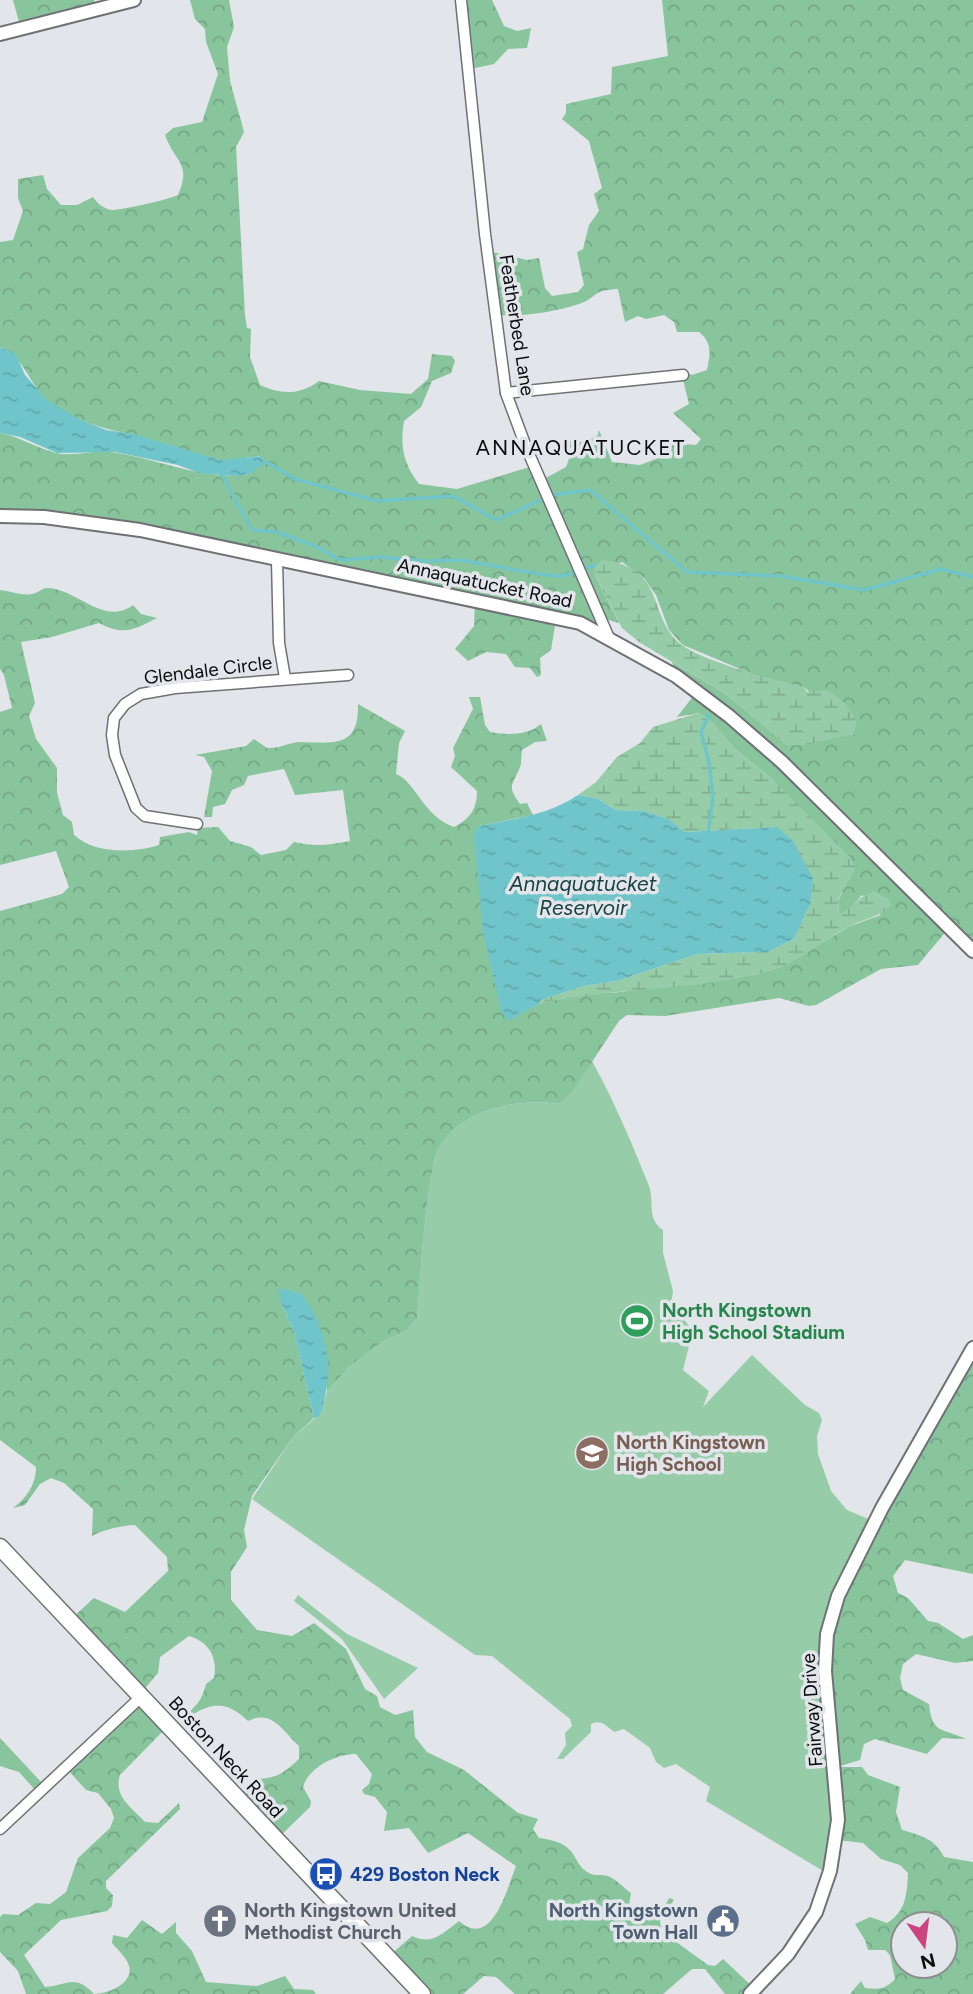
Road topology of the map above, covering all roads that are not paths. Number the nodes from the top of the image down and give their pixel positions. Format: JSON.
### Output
{"nodes":[{"id":1,"x":134,"y":0,"type":"edge"},
{"id":2,"x":461,"y":0,"type":"edge"},
{"id":3,"x":0,"y":34,"type":"edge"},
{"id":4,"x":683,"y":375,"type":"dead end"},
{"id":5,"x":506,"y":393,"type":"junction"},
{"id":6,"x":0,"y":516,"type":"edge"},
{"id":7,"x":277,"y":560,"type":"junction"},
{"id":8,"x":609,"y":638,"type":"junction"},
{"id":9,"x":348,"y":675,"type":"dead end"},
{"id":10,"x":285,"y":678,"type":"junction"},
{"id":11,"x":197,"y":824,"type":"dead end"},
{"id":12,"x":973,"y":951,"type":"edge"},
{"id":13,"x":973,"y":1348,"type":"edge"},
{"id":14,"x":0,"y":1547,"type":"edge"},
{"id":15,"x":141,"y":1697,"type":"junction"},
{"id":16,"x":0,"y":1829,"type":"edge"},
{"id":17,"x":422,"y":1994,"type":"edge"},
{"id":18,"x":750,"y":1994,"type":"edge"}],
"edges":[{"from":1,"to":3,"type":"street"},
{"from":2,"to":5,"type":"street","name":"Featherbed Lane"},
{"from":4,"to":5,"type":"street"},
{"from":5,"to":8,"type":"street","name":"Featherbed Lane"},
{"from":6,"to":7,"type":"street","name":"Annaquatucket Road"},
{"from":7,"to":8,"type":"street","name":"Annaquatucket Road"},
{"from":7,"to":10,"type":"street"},
{"from":8,"to":12,"type":"street","name":"Annaquatucket Road"},
{"from":9,"to":10,"type":"street","name":"Glendale Circle"},
{"from":10,"to":11,"type":"street","name":"Glendale Circle"},
{"from":13,"to":18,"type":"street","name":"Fairway Drive"},
{"from":14,"to":15,"type":"main road","name":"Boston Neck Road"},
{"from":15,"to":16,"type":"street"},
{"from":15,"to":17,"type":"main road","name":"Boston Neck Road"}]}
